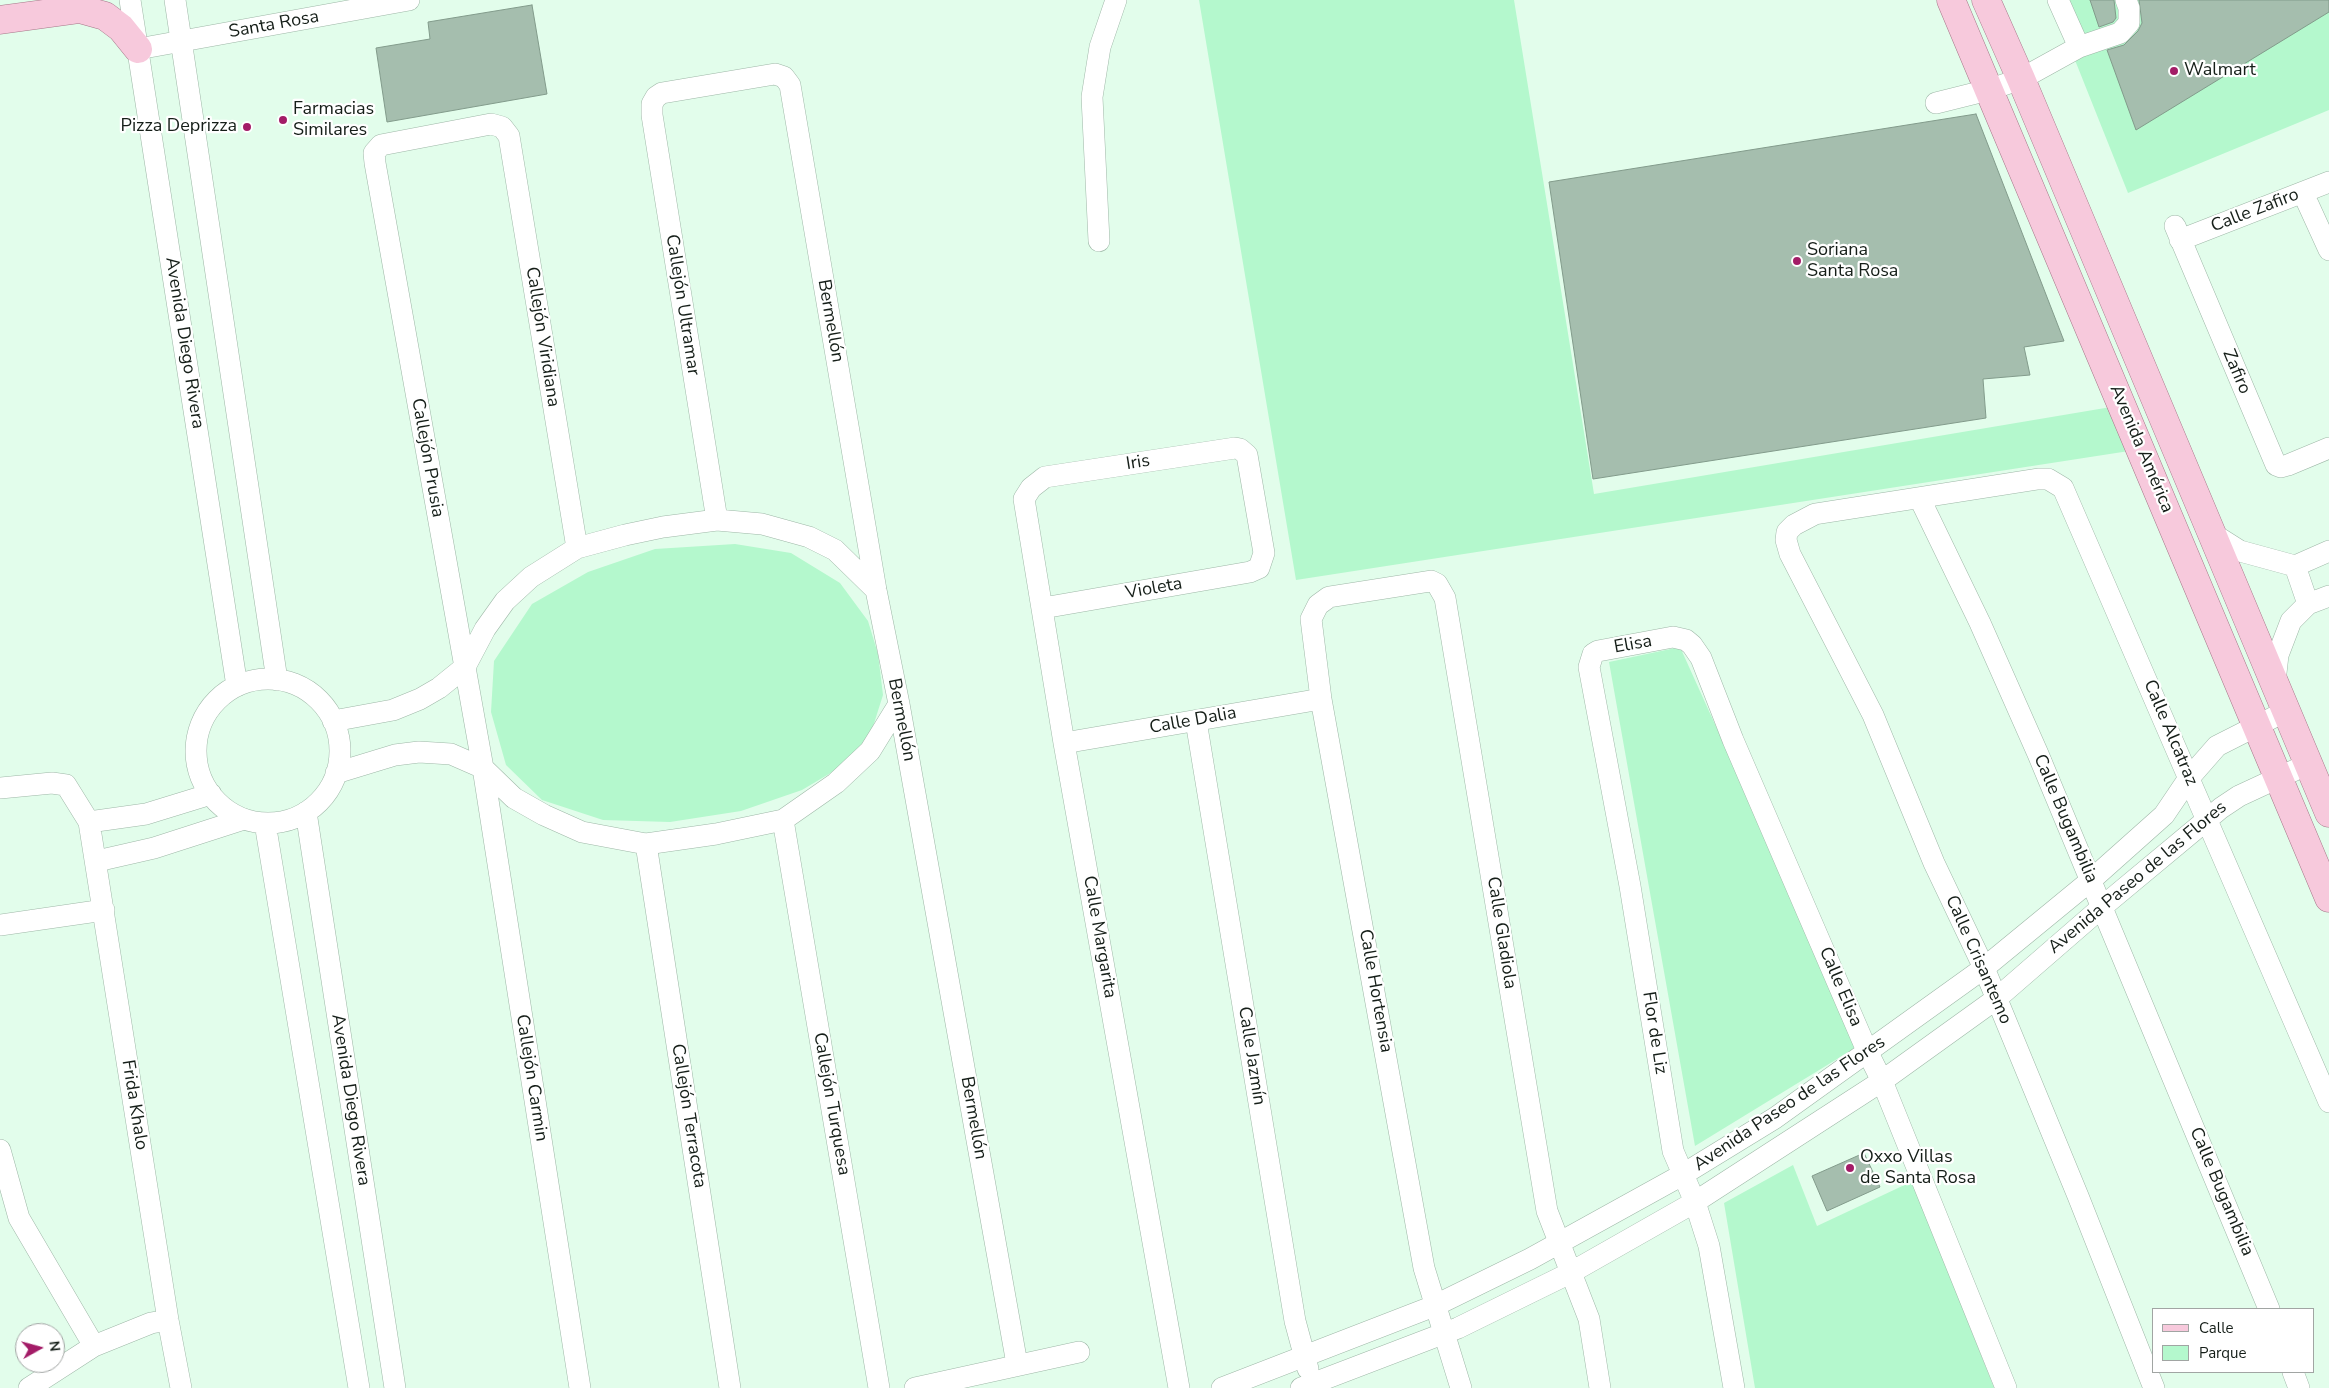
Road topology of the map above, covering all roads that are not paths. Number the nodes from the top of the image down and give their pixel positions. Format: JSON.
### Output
{"nodes":[{"id":1,"x":130,"y":0,"type":"edge"},
{"id":2,"x":174,"y":0,"type":"edge"},
{"id":3,"x":409,"y":0,"type":"edge"},
{"id":4,"x":1116,"y":0,"type":"edge"},
{"id":5,"x":1951,"y":0,"type":"edge"},
{"id":6,"x":1986,"y":0,"type":"edge"},
{"id":7,"x":2058,"y":0,"type":"edge"},
{"id":8,"x":2126,"y":0,"type":"edge"},
{"id":9,"x":0,"y":20,"type":"edge"},
{"id":10,"x":181,"y":42,"type":"junction"},
{"id":11,"x":2079,"y":47,"type":"junction"},
{"id":12,"x":138,"y":49,"type":"junction"},
{"id":13,"x":2021,"y":79,"type":"junction"},
{"id":14,"x":1988,"y":90,"type":"junction"},
{"id":15,"x":662,"y":93,"type":"joint"},
{"id":16,"x":1936,"y":104,"type":"dead end"},
{"id":17,"x":377,"y":148,"type":"joint"},
{"id":18,"x":2329,"y":182,"type":"edge"},
{"id":19,"x":2303,"y":193,"type":"junction"},
{"id":20,"x":2178,"y":233,"type":"joint"},
{"id":21,"x":1099,"y":241,"type":"dead end"},
{"id":22,"x":2329,"y":250,"type":"edge"},
{"id":23,"x":2130,"y":342,"type":"junction"},
{"id":24,"x":2102,"y":356,"type":"junction"},
{"id":25,"x":2150,"y":389,"type":"junction"},
{"id":26,"x":2123,"y":407,"type":"junction"},
{"id":27,"x":2329,"y":448,"type":"edge"},
{"id":28,"x":1031,"y":488,"type":"joint"},
{"id":29,"x":1920,"y":499,"type":"junction"},
{"id":30,"x":717,"y":520,"type":"junction"},
{"id":31,"x":2210,"y":532,"type":"junction"},
{"id":32,"x":1786,"y":540,"type":"joint"},
{"id":33,"x":578,"y":548,"type":"junction"},
{"id":34,"x":2329,"y":551,"type":"edge"},
{"id":35,"x":1262,"y":562,"type":"joint"},
{"id":36,"x":2295,"y":566,"type":"junction"},
{"id":37,"x":876,"y":590,"type":"junction"},
{"id":38,"x":2329,"y":596,"type":"edge"},
{"id":39,"x":1329,"y":597,"type":"joint"},
{"id":40,"x":2308,"y":604,"type":"junction"},
{"id":41,"x":1043,"y":608,"type":"junction"},
{"id":42,"x":1692,"y":645,"type":"joint"},
{"id":43,"x":464,"y":667,"type":"junction"},
{"id":44,"x":1590,"y":673,"type":"joint"},
{"id":45,"x":277,"y":680,"type":"junction"},
{"id":46,"x":2275,"y":685,"type":"junction"},
{"id":47,"x":237,"y":686,"type":"junction"},
{"id":48,"x":1321,"y":699,"type":"junction"},
{"id":49,"x":898,"y":704,"type":"junction"},
{"id":50,"x":2286,"y":711,"type":"junction"},
{"id":51,"x":333,"y":721,"type":"junction"},
{"id":52,"x":1196,"y":721,"type":"junction"},
{"id":53,"x":2257,"y":725,"type":"junction"},
{"id":54,"x":1064,"y":743,"type":"junction"},
{"id":55,"x":2308,"y":764,"type":"junction"},
{"id":56,"x":483,"y":768,"type":"junction"},
{"id":57,"x":336,"y":773,"type":"junction"},
{"id":58,"x":2189,"y":778,"type":"junction"},
{"id":59,"x":2279,"y":778,"type":"junction"},
{"id":60,"x":0,"y":788,"type":"edge"},
{"id":61,"x":211,"y":794,"type":"junction"},
{"id":62,"x":306,"y":812,"type":"junction"},
{"id":63,"x":2329,"y":813,"type":"edge"},
{"id":64,"x":244,"y":819,"type":"junction"},
{"id":65,"x":2206,"y":819,"type":"junction"},
{"id":66,"x":783,"y":820,"type":"junction"},
{"id":67,"x":89,"y":822,"type":"junction"},
{"id":68,"x":265,"y":823,"type":"junction"},
{"id":69,"x":646,"y":844,"type":"junction"},
{"id":70,"x":97,"y":861,"type":"junction"},
{"id":71,"x":2090,"y":881,"type":"junction"},
{"id":72,"x":2329,"y":898,"type":"edge"},
{"id":73,"x":2102,"y":907,"type":"junction"},
{"id":74,"x":104,"y":910,"type":"junction"},
{"id":75,"x":0,"y":925,"type":"edge"},
{"id":76,"x":1984,"y":968,"type":"junction"},
{"id":77,"x":1996,"y":999,"type":"junction"},
{"id":78,"x":1868,"y":1053,"type":"junction"},
{"id":79,"x":1882,"y":1081,"type":"junction"},
{"id":80,"x":2329,"y":1102,"type":"edge"},
{"id":81,"x":0,"y":1150,"type":"edge"},
{"id":82,"x":1682,"y":1175,"type":"junction"},
{"id":83,"x":1695,"y":1202,"type":"junction"},
{"id":84,"x":1559,"y":1243,"type":"junction"},
{"id":85,"x":1570,"y":1272,"type":"junction"},
{"id":86,"x":1434,"y":1306,"type":"junction"},
{"id":87,"x":2269,"y":1308,"type":"edge"},
{"id":88,"x":168,"y":1320,"type":"junction"},
{"id":89,"x":1445,"y":1332,"type":"junction"},
{"id":90,"x":94,"y":1346,"type":"junction"},
{"id":91,"x":1079,"y":1352,"type":"dead end"},
{"id":92,"x":1304,"y":1356,"type":"junction"},
{"id":93,"x":1017,"y":1364,"type":"junction"},
{"id":94,"x":2293,"y":1373,"type":"edge"},
{"id":95,"x":1310,"y":1386,"type":"edge"},
{"id":96,"x":29,"y":1388,"type":"edge"},
{"id":97,"x":181,"y":1388,"type":"edge"},
{"id":98,"x":358,"y":1388,"type":"edge"},
{"id":99,"x":395,"y":1388,"type":"edge"},
{"id":100,"x":580,"y":1388,"type":"edge"},
{"id":101,"x":730,"y":1388,"type":"edge"},
{"id":102,"x":880,"y":1388,"type":"edge"},
{"id":103,"x":915,"y":1388,"type":"edge"},
{"id":104,"x":1180,"y":1388,"type":"edge"},
{"id":105,"x":1222,"y":1388,"type":"edge"},
{"id":106,"x":1460,"y":1388,"type":"edge"},
{"id":107,"x":1600,"y":1388,"type":"edge"},
{"id":108,"x":1734,"y":1388,"type":"edge"},
{"id":109,"x":2006,"y":1388,"type":"edge"},
{"id":110,"x":2154,"y":1388,"type":"edge"},
{"id":111,"x":2299,"y":1388,"type":"edge"}],
"edges":[{"from":1,"to":12,"type":"street","name":"Avenida Diego Rivera"},
{"from":2,"to":10,"type":"street"},
{"from":3,"to":10,"type":"street","name":"Santa Rosa"},
{"from":4,"to":21,"type":"street"},
{"from":5,"to":14,"type":"main road","name":"Avenida América"},
{"from":6,"to":13,"type":"main road","name":"Avenida América"},
{"from":7,"to":11,"type":"street"},
{"from":8,"to":11,"type":"street"},
{"from":9,"to":12,"type":"main road"},
{"from":10,"to":12,"type":"street","name":"Santa Rosa"},
{"from":10,"to":45,"type":"street"},
{"from":11,"to":13,"type":"street"},
{"from":12,"to":47,"type":"street","name":"Avenida Diego Rivera"},
{"from":13,"to":14,"type":"street"},
{"from":13,"to":23,"type":"main road","name":"Avenida América"},
{"from":14,"to":16,"type":"street"},
{"from":14,"to":24,"type":"main road","name":"Avenida América"},
{"from":15,"to":30,"type":"street","name":"Callejón Ultramar"},
{"from":15,"to":37,"type":"street","name":"Bermellón"},
{"from":17,"to":33,"type":"street","name":"Callejón Viridiana"},
{"from":17,"to":43,"type":"street","name":"Callejón Prusia"},
{"from":18,"to":19,"type":"street","name":"Calle Zafiro"},
{"from":19,"to":20,"type":"street","name":"Calle Zafiro"},
{"from":19,"to":22,"type":"street"},
{"from":20,"to":27,"type":"street","name":"Zafiro"},
{"from":23,"to":24,"type":"main road"},
{"from":23,"to":25,"type":"main road","name":"Avenida América"},
{"from":24,"to":26,"type":"main road","name":"Avenida América"},
{"from":25,"to":26,"type":"main road"},
{"from":25,"to":31,"type":"main road","name":"Avenida América"},
{"from":26,"to":53,"type":"main road","name":"Avenida América"},
{"from":28,"to":35,"type":"street","name":"Iris"},
{"from":28,"to":41,"type":"street","name":"Calle Margarita"},
{"from":29,"to":32,"type":"street","name":"Calle Alcatraz"},
{"from":29,"to":58,"type":"street","name":"Calle Alcatraz"},
{"from":29,"to":71,"type":"street","name":"Calle Bugambilia"},
{"from":30,"to":33,"type":"street"},
{"from":30,"to":37,"type":"street"},
{"from":31,"to":36,"type":"street"},
{"from":31,"to":46,"type":"main road","name":"Avenida América"},
{"from":32,"to":76,"type":"street","name":"Calle Crisantemo"},
{"from":33,"to":43,"type":"street"},
{"from":34,"to":36,"type":"street"},
{"from":35,"to":41,"type":"street","name":"Violeta"},
{"from":36,"to":40,"type":"street"},
{"from":37,"to":49,"type":"street","name":"Bermellón"},
{"from":38,"to":40,"type":"street"},
{"from":39,"to":48,"type":"street","name":"Calle Hortensia"},
{"from":39,"to":84,"type":"street","name":"Calle Gladiola"},
{"from":40,"to":46,"type":"street"},
{"from":41,"to":54,"type":"street","name":"Calle Margarita"},
{"from":42,"to":44,"type":"street","name":"Elisa"},
{"from":42,"to":78,"type":"street","name":"Calle Elisa"},
{"from":43,"to":51,"type":"street"},
{"from":43,"to":56,"type":"street","name":"Callejón Prusia"},
{"from":44,"to":82,"type":"street","name":"Flor de Liz"},
{"from":45,"to":47,"type":"street"},
{"from":45,"to":51,"type":"street"},
{"from":46,"to":50,"type":"main road","name":"Avenida América"},
{"from":47,"to":61,"type":"street"},
{"from":48,"to":52,"type":"street","name":"Calle Dalia"},
{"from":48,"to":86,"type":"street","name":"Calle Hortensia"},
{"from":49,"to":66,"type":"street"},
{"from":49,"to":93,"type":"street","name":"Bermellón"},
{"from":50,"to":53,"type":"street","name":"Avenida Paseo de las Flores"},
{"from":50,"to":55,"type":"main road","name":"Avenida América"},
{"from":51,"to":57,"type":"street"},
{"from":52,"to":54,"type":"street","name":"Calle Dalia"},
{"from":52,"to":92,"type":"street","name":"Calle Jazmín"},
{"from":53,"to":58,"type":"street","name":"Avenida Paseo de las Flores"},
{"from":53,"to":59,"type":"main road","name":"Avenida América"},
{"from":54,"to":104,"type":"street","name":"Calle Margarita"},
{"from":55,"to":59,"type":"street","name":"Avenida Paseo de las Flores"},
{"from":55,"to":63,"type":"main road","name":"Avenida América"},
{"from":56,"to":57,"type":"street"},
{"from":56,"to":69,"type":"street"},
{"from":56,"to":100,"type":"street","name":"Callejón Carmin"},
{"from":57,"to":62,"type":"street"},
{"from":58,"to":65,"type":"street","name":"Calle Alcatraz"},
{"from":58,"to":71,"type":"street","name":"Avenida Paseo de las Flores"},
{"from":59,"to":65,"type":"street","name":"Avenida Paseo de las Flores"},
{"from":59,"to":72,"type":"main road","name":"Avenida América"},
{"from":60,"to":67,"type":"street"},
{"from":61,"to":64,"type":"street"},
{"from":61,"to":67,"type":"street"},
{"from":62,"to":68,"type":"street"},
{"from":62,"to":99,"type":"street","name":"Avenida Diego Rivera"},
{"from":64,"to":68,"type":"street"},
{"from":64,"to":70,"type":"street"},
{"from":65,"to":73,"type":"street","name":"Avenida Paseo de las Flores"},
{"from":65,"to":80,"type":"street","name":"Calle Alcatraz"},
{"from":66,"to":69,"type":"street"},
{"from":66,"to":102,"type":"street","name":"Callejón Turquesa"},
{"from":67,"to":70,"type":"street","name":"Frida Khalo"},
{"from":68,"to":98,"type":"street"},
{"from":69,"to":101,"type":"street","name":"Callejón Terracota"},
{"from":70,"to":74,"type":"street","name":"Frida Khalo"},
{"from":71,"to":73,"type":"street","name":"Calle Bugambilia"},
{"from":71,"to":76,"type":"street","name":"Avenida Paseo de las Flores"},
{"from":73,"to":77,"type":"street","name":"Avenida Paseo de las Flores"},
{"from":73,"to":87,"type":"street","name":"Calle Bugambilia"},
{"from":74,"to":75,"type":"street"},
{"from":74,"to":88,"type":"street","name":"Frida Khalo"},
{"from":76,"to":77,"type":"street","name":"Calle Crisantemo"},
{"from":76,"to":78,"type":"street","name":"Avenida Paseo de las Flores"},
{"from":77,"to":79,"type":"street","name":"Avenida Paseo de las Flores"},
{"from":77,"to":110,"type":"street","name":"Calle Crisantemo"},
{"from":78,"to":79,"type":"street","name":"Calle Elisa"},
{"from":78,"to":82,"type":"street","name":"Avenida Paseo de las Flores"},
{"from":79,"to":83,"type":"street","name":"Avenida Paseo de las Flores"},
{"from":79,"to":109,"type":"street","name":"Calle Elisa"},
{"from":81,"to":90,"type":"street"},
{"from":82,"to":83,"type":"street","name":"Flor de Liz"},
{"from":82,"to":84,"type":"street","name":"Avenida Paseo de las Flores"},
{"from":83,"to":85,"type":"street","name":"Avenida Paseo de las Flores"},
{"from":83,"to":108,"type":"street","name":"Flor de Liz"},
{"from":84,"to":85,"type":"street","name":"Calle Gladiola"},
{"from":84,"to":86,"type":"street","name":"Avenida Paseo de las Flores"},
{"from":85,"to":89,"type":"street","name":"Avenida Paseo de las Flores"},
{"from":85,"to":107,"type":"street","name":"Calle Gladiola"},
{"from":86,"to":89,"type":"street","name":"Calle Hortensia"},
{"from":86,"to":92,"type":"street","name":"Avenida Paseo de las Flores"},
{"from":88,"to":90,"type":"street"},
{"from":88,"to":97,"type":"street","name":"Frida Khalo"},
{"from":89,"to":95,"type":"street","name":"Avenida Paseo de las Flores"},
{"from":89,"to":106,"type":"street","name":"Calle Hortensia"},
{"from":90,"to":96,"type":"street"},
{"from":91,"to":93,"type":"street"},
{"from":92,"to":95,"type":"street","name":"Calle Jazmín"},
{"from":92,"to":105,"type":"street","name":"Avenida Paseo de las Flores"},
{"from":93,"to":103,"type":"street"},
{"from":94,"to":111,"type":"street"}]}
